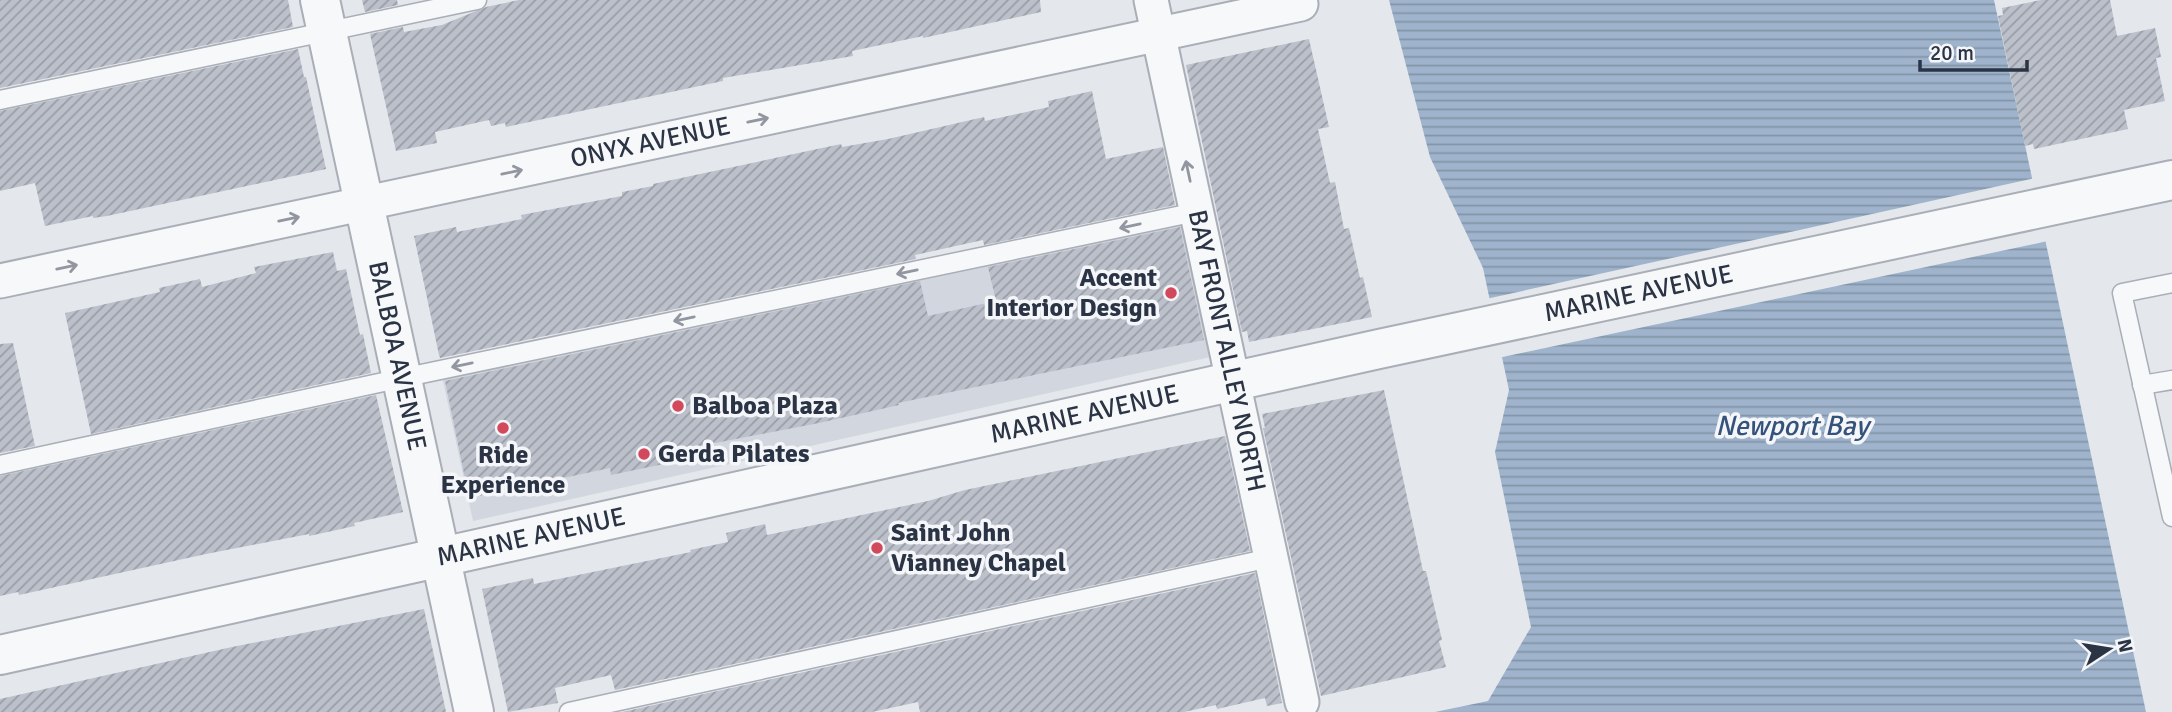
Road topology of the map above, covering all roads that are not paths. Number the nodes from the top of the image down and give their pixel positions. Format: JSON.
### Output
{"nodes":[{"id":1,"x":477,"y":0,"type":"edge"},
{"id":2,"x":1151,"y":0,"type":"edge"},
{"id":3,"x":1301,"y":4,"type":"dead end"},
{"id":4,"x":324,"y":16,"type":"edge"},
{"id":5,"x":1159,"y":35,"type":"junction"},
{"id":6,"x":0,"y":100,"type":"edge"},
{"id":7,"x":2172,"y":180,"type":"edge"},
{"id":8,"x":365,"y":203,"type":"junction"},
{"id":9,"x":1196,"y":212,"type":"junction"},
{"id":10,"x":0,"y":281,"type":"edge"},
{"id":11,"x":2172,"y":283,"type":"edge"},
{"id":12,"x":402,"y":378,"type":"junction"},
{"id":13,"x":2172,"y":380,"type":"edge"},
{"id":14,"x":1234,"y":381,"type":"junction"},
{"id":15,"x":2143,"y":385,"type":"junction"},
{"id":16,"x":0,"y":466,"type":"edge"},
{"id":17,"x":2168,"y":481,"type":"edge"},
{"id":18,"x":2172,"y":517,"type":"edge"},
{"id":19,"x":441,"y":557,"type":"junction"},
{"id":20,"x":1270,"y":558,"type":"junction"},
{"id":21,"x":0,"y":655,"type":"edge"},
{"id":22,"x":1302,"y":702,"type":"dead end"},
{"id":23,"x":474,"y":712,"type":"edge"},
{"id":24,"x":569,"y":712,"type":"edge"}],
"edges":[{"from":1,"to":4,"type":"lane"},
{"from":2,"to":5,"type":"street","name":"BAY FRONT ALLEY NORTH"},
{"from":3,"to":5,"type":"street","name":"ONYX AVENUE"},
{"from":4,"to":6,"type":"lane"},
{"from":4,"to":8,"type":"street","name":"BALBOA AVENUE"},
{"from":8,"to":5,"type":"street","name":"ONYX AVENUE","one_way":true},
{"from":9,"to":5,"type":"street","name":"BAY FRONT ALLEY NORTH","one_way":true},
{"from":7,"to":14,"type":"street","name":"MARINE AVENUE"},
{"from":10,"to":8,"type":"street","name":"ONYX AVENUE","one_way":true},
{"from":8,"to":12,"type":"street","name":"BALBOA AVENUE"},
{"from":9,"to":12,"type":"lane","one_way":true},
{"from":9,"to":14,"type":"street","name":"BAY FRONT ALLEY NORTH"},
{"from":11,"to":15,"type":"lane"},
{"from":12,"to":16,"type":"lane"},
{"from":12,"to":19,"type":"street","name":"BALBOA AVENUE"},
{"from":13,"to":15,"type":"lane"},
{"from":14,"to":19,"type":"street","name":"MARINE AVENUE"},
{"from":14,"to":20,"type":"street","name":"BAY FRONT ALLEY NORTH"},
{"from":15,"to":17,"type":"lane"},
{"from":17,"to":18,"type":"lane"},
{"from":19,"to":21,"type":"street","name":"MARINE AVENUE"},
{"from":19,"to":23,"type":"street","name":"BALBOA AVENUE"},
{"from":20,"to":22,"type":"street","name":"BAY FRONT ALLEY NORTH"},
{"from":20,"to":24,"type":"lane"}]}
